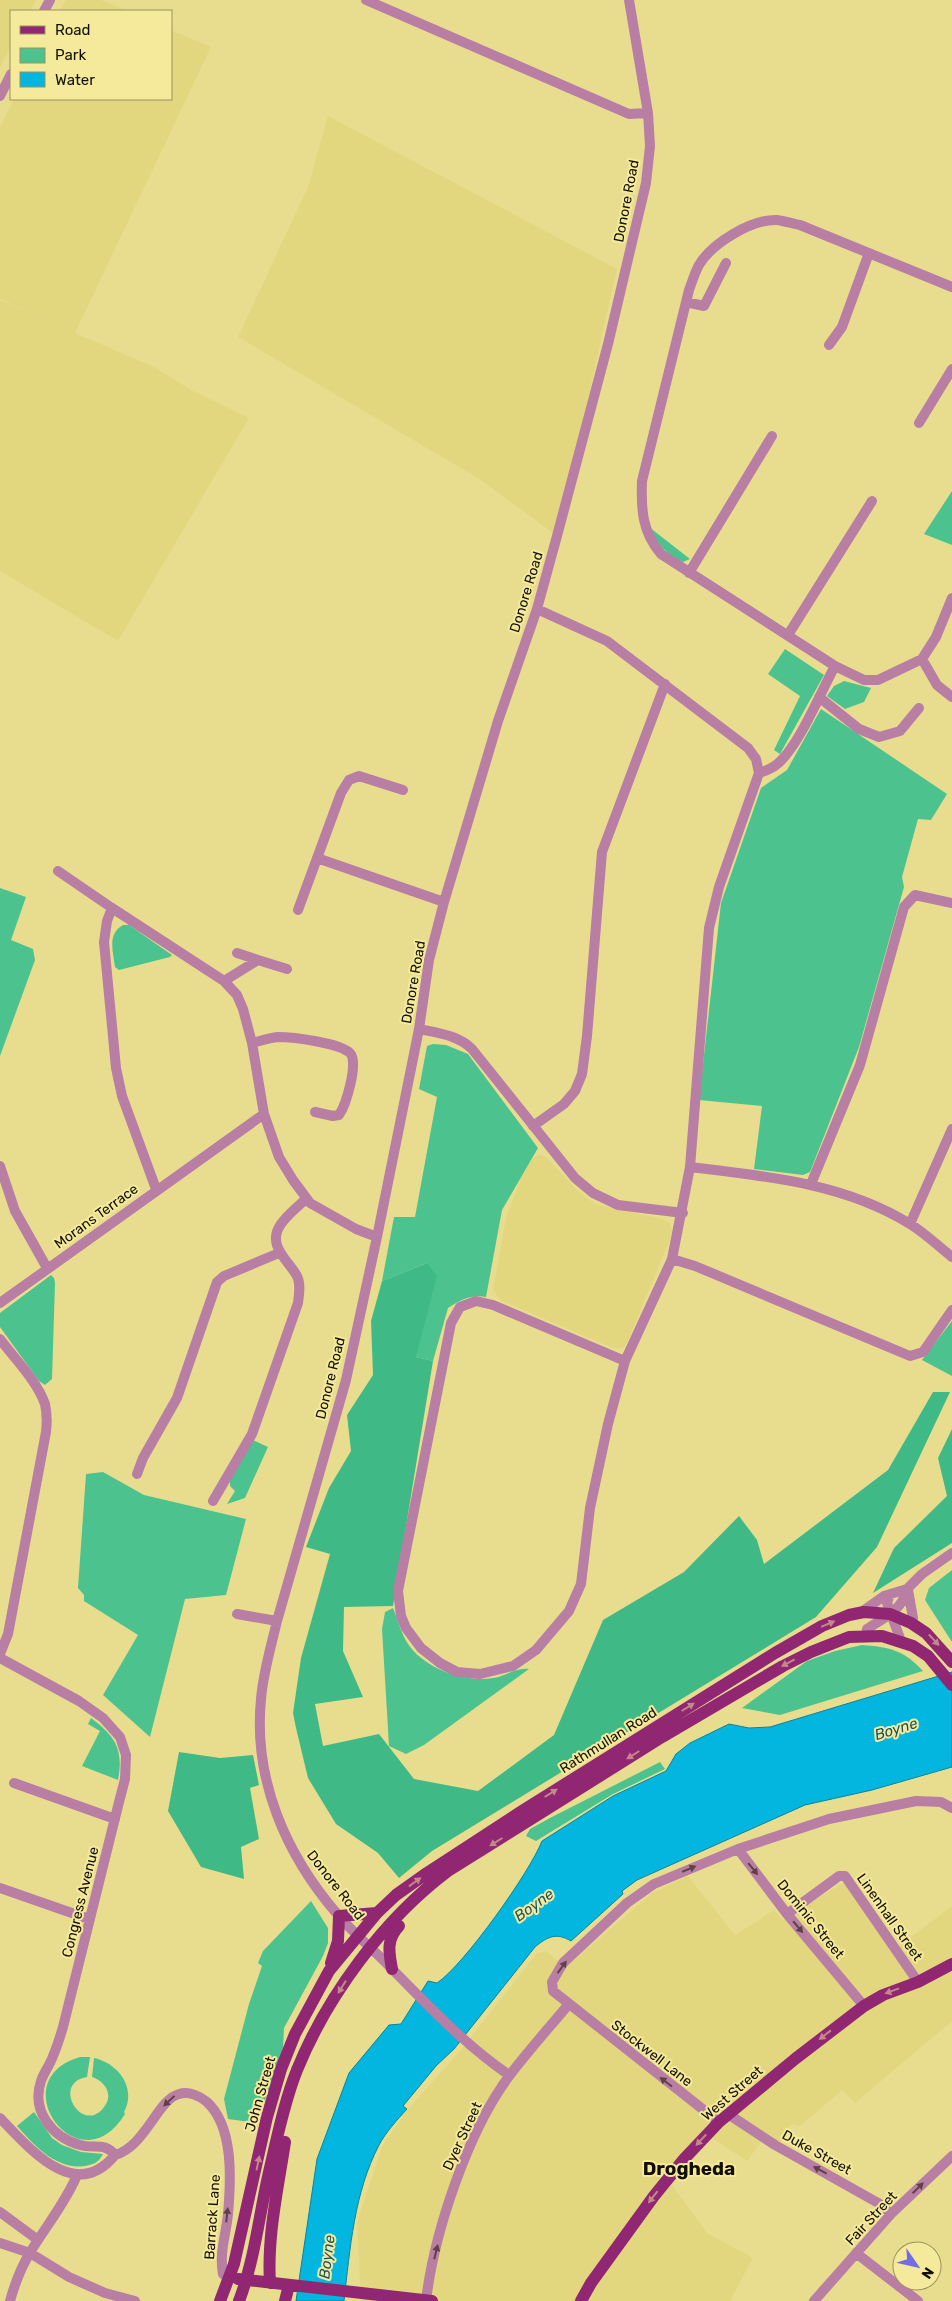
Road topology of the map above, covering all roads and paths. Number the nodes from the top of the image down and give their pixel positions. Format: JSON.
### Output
{"nodes":[{"id":1,"x":366,"y":0,"type":"edge"},
{"id":2,"x":629,"y":0,"type":"edge"},
{"id":3,"x":10,"y":76,"type":"edge"},
{"id":4,"x":0,"y":96,"type":"edge"},
{"id":5,"x":648,"y":113,"type":"junction"},
{"id":6,"x":869,"y":253,"type":"junction"},
{"id":7,"x":726,"y":263,"type":"dead end"},
{"id":8,"x":952,"y":287,"type":"edge"},
{"id":9,"x":686,"y":302,"type":"junction"},
{"id":10,"x":829,"y":345,"type":"dead end"},
{"id":11,"x":952,"y":369,"type":"edge"},
{"id":12,"x":919,"y":423,"type":"dead end"},
{"id":13,"x":772,"y":436,"type":"dead end"},
{"id":14,"x":872,"y":501,"type":"dead end"},
{"id":15,"x":689,"y":573,"type":"junction"},
{"id":16,"x":952,"y":598,"type":"edge"},
{"id":17,"x":536,"y":609,"type":"junction"},
{"id":18,"x":788,"y":635,"type":"junction"},
{"id":19,"x":922,"y":659,"type":"junction"},
{"id":20,"x":835,"y":666,"type":"junction"},
{"id":21,"x":665,"y":684,"type":"junction"},
{"id":22,"x":819,"y":697,"type":"junction"},
{"id":23,"x":952,"y":697,"type":"edge"},
{"id":24,"x":919,"y":708,"type":"dead end"},
{"id":25,"x":758,"y":773,"type":"junction"},
{"id":26,"x":403,"y":790,"type":"dead end"},
{"id":27,"x":317,"y":858,"type":"junction"},
{"id":28,"x":58,"y":871,"type":"dead end"},
{"id":29,"x":444,"y":902,"type":"junction"},
{"id":30,"x":952,"y":903,"type":"edge"},
{"id":31,"x":112,"y":908,"type":"junction"},
{"id":32,"x":298,"y":910,"type":"dead end"},
{"id":33,"x":237,"y":953,"type":"dead end"},
{"id":34,"x":258,"y":960,"type":"junction"},
{"id":35,"x":287,"y":969,"type":"dead end"},
{"id":36,"x":224,"y":981,"type":"junction"},
{"id":37,"x":419,"y":1029,"type":"junction"},
{"id":38,"x":252,"y":1043,"type":"junction"},
{"id":39,"x":315,"y":1112,"type":"dead end"},
{"id":40,"x":264,"y":1114,"type":"junction"},
{"id":41,"x":533,"y":1126,"type":"junction"},
{"id":42,"x":952,"y":1129,"type":"edge"},
{"id":43,"x":0,"y":1166,"type":"edge"},
{"id":44,"x":690,"y":1167,"type":"junction"},
{"id":45,"x":812,"y":1184,"type":"junction"},
{"id":46,"x":156,"y":1189,"type":"junction"},
{"id":47,"x":306,"y":1199,"type":"junction"},
{"id":48,"x":682,"y":1213,"type":"junction"},
{"id":49,"x":910,"y":1224,"type":"junction"},
{"id":50,"x":377,"y":1237,"type":"junction"},
{"id":51,"x":279,"y":1253,"type":"junction"},
{"id":52,"x":952,"y":1257,"type":"edge"},
{"id":53,"x":672,"y":1259,"type":"junction"},
{"id":54,"x":47,"y":1268,"type":"junction"},
{"id":55,"x":0,"y":1303,"type":"edge"},
{"id":56,"x":952,"y":1310,"type":"edge"},
{"id":57,"x":0,"y":1339,"type":"edge"},
{"id":58,"x":625,"y":1361,"type":"junction"},
{"id":59,"x":137,"y":1474,"type":"dead end"},
{"id":60,"x":213,"y":1501,"type":"dead end"},
{"id":61,"x":952,"y":1553,"type":"edge"},
{"id":62,"x":907,"y":1589,"type":"junction"},
{"id":63,"x":890,"y":1594,"type":"junction"},
{"id":64,"x":860,"y":1613,"type":"junction"},
{"id":65,"x":237,"y":1614,"type":"dead end"},
{"id":66,"x":890,"y":1614,"type":"junction"},
{"id":67,"x":277,"y":1622,"type":"junction"},
{"id":68,"x":911,"y":1623,"type":"junction"},
{"id":69,"x":866,"y":1636,"type":"junction"},
{"id":70,"x":901,"y":1641,"type":"junction"},
{"id":71,"x":0,"y":1654,"type":"edge"},
{"id":72,"x":0,"y":1658,"type":"edge"},
{"id":73,"x":952,"y":1662,"type":"edge"},
{"id":74,"x":952,"y":1685,"type":"edge"},
{"id":75,"x":14,"y":1783,"type":"dead end"},
{"id":76,"x":952,"y":1808,"type":"edge"},
{"id":77,"x":115,"y":1819,"type":"junction"},
{"id":78,"x":738,"y":1849,"type":"junction"},
{"id":79,"x":0,"y":1888,"type":"edge"},
{"id":80,"x":424,"y":1890,"type":"junction"},
{"id":81,"x":377,"y":1913,"type":"junction"},
{"id":82,"x":787,"y":1914,"type":"junction"},
{"id":83,"x":339,"y":1916,"type":"junction"},
{"id":84,"x":89,"y":1919,"type":"junction"},
{"id":85,"x":358,"y":1935,"type":"junction"},
{"id":86,"x":371,"y":1948,"type":"junction"},
{"id":87,"x":952,"y":1964,"type":"edge"},
{"id":88,"x":392,"y":1969,"type":"junction"},
{"id":89,"x":329,"y":1970,"type":"junction"},
{"id":90,"x":918,"y":1982,"type":"junction"},
{"id":91,"x":568,"y":2005,"type":"junction"},
{"id":92,"x":864,"y":2006,"type":"junction"},
{"id":93,"x":509,"y":2076,"type":"junction"},
{"id":94,"x":284,"y":2112,"type":"junction"},
{"id":95,"x":0,"y":2118,"type":"edge"},
{"id":96,"x":724,"y":2118,"type":"junction"},
{"id":97,"x":952,"y":2156,"type":"edge"},
{"id":98,"x":112,"y":2159,"type":"junction"},
{"id":99,"x":77,"y":2175,"type":"junction"},
{"id":100,"x":0,"y":2212,"type":"edge"},
{"id":101,"x":891,"y":2214,"type":"junction"},
{"id":102,"x":38,"y":2240,"type":"junction"},
{"id":103,"x":0,"y":2243,"type":"edge"},
{"id":104,"x":30,"y":2252,"type":"junction"},
{"id":105,"x":856,"y":2254,"type":"junction"},
{"id":106,"x":229,"y":2278,"type":"junction"},
{"id":107,"x":247,"y":2280,"type":"junction"},
{"id":108,"x":270,"y":2283,"type":"junction"},
{"id":109,"x":292,"y":2286,"type":"junction"},
{"id":110,"x":356,"y":2296,"type":"edge"},
{"id":111,"x":10,"y":2301,"type":"edge"},
{"id":112,"x":135,"y":2301,"type":"edge"},
{"id":113,"x":220,"y":2301,"type":"edge"},
{"id":114,"x":239,"y":2301,"type":"edge"},
{"id":115,"x":285,"y":2301,"type":"edge"},
{"id":116,"x":428,"y":2301,"type":"edge"},
{"id":117,"x":581,"y":2301,"type":"edge"},
{"id":118,"x":814,"y":2301,"type":"edge"},
{"id":119,"x":918,"y":2301,"type":"edge"}],
"edges":[{"from":1,"to":5,"type":"street"},
{"from":2,"to":5,"type":"street","name":"Donore Road"},
{"from":3,"to":4,"type":"street"},
{"from":5,"to":17,"type":"street","name":"Donore Road"},
{"from":6,"to":8,"type":"street"},
{"from":6,"to":9,"type":"street"},
{"from":6,"to":10,"type":"street"},
{"from":7,"to":9,"type":"street"},
{"from":9,"to":15,"type":"street"},
{"from":11,"to":12,"type":"street"},
{"from":13,"to":15,"type":"street"},
{"from":14,"to":18,"type":"street"},
{"from":15,"to":18,"type":"street"},
{"from":16,"to":19,"type":"street"},
{"from":17,"to":21,"type":"street"},
{"from":17,"to":29,"type":"street","name":"Donore Road"},
{"from":18,"to":20,"type":"street"},
{"from":19,"to":20,"type":"street"},
{"from":19,"to":23,"type":"street"},
{"from":20,"to":22,"type":"street"},
{"from":21,"to":25,"type":"street"},
{"from":21,"to":41,"type":"street"},
{"from":22,"to":24,"type":"street"},
{"from":22,"to":25,"type":"street"},
{"from":25,"to":44,"type":"street"},
{"from":26,"to":27,"type":"street"},
{"from":27,"to":29,"type":"street"},
{"from":27,"to":32,"type":"street"},
{"from":28,"to":31,"type":"street"},
{"from":29,"to":37,"type":"street","name":"Donore Road"},
{"from":30,"to":45,"type":"street"},
{"from":31,"to":36,"type":"street"},
{"from":31,"to":46,"type":"street"},
{"from":33,"to":34,"type":"street"},
{"from":34,"to":35,"type":"street"},
{"from":34,"to":36,"type":"street"},
{"from":36,"to":38,"type":"street"},
{"from":37,"to":41,"type":"street"},
{"from":37,"to":50,"type":"street","name":"Donore Road"},
{"from":38,"to":39,"type":"street"},
{"from":38,"to":40,"type":"street"},
{"from":40,"to":46,"type":"street","name":"Morans Terrace"},
{"from":40,"to":47,"type":"street"},
{"from":41,"to":48,"type":"street"},
{"from":42,"to":49,"type":"street"},
{"from":43,"to":54,"type":"street"},
{"from":44,"to":45,"type":"street"},
{"from":44,"to":48,"type":"street"},
{"from":45,"to":49,"type":"street"},
{"from":46,"to":54,"type":"street","name":"Morans Terrace"},
{"from":47,"to":50,"type":"street"},
{"from":47,"to":51,"type":"street"},
{"from":48,"to":53,"type":"street"},
{"from":49,"to":52,"type":"street"},
{"from":50,"to":67,"type":"street","name":"Donore Road"},
{"from":51,"to":59,"type":"street"},
{"from":51,"to":60,"type":"street"},
{"from":53,"to":56,"type":"street"},
{"from":53,"to":58,"type":"street"},
{"from":54,"to":55,"type":"street","name":"Morans Terrace"},
{"from":57,"to":71,"type":"street"},
{"from":58,"to":58,"type":"street"},
{"from":61,"to":62,"type":"street","name":"Rathmullan Road"},
{"from":62,"to":63,"type":"street","name":"Rathmullan Road"},
{"from":62,"to":66,"type":"street","name":"Rathmullan Road"},
{"from":62,"to":68,"type":"street"},
{"from":63,"to":64,"type":"street","name":"Rathmullan Road"},
{"from":63,"to":66,"type":"street"},
{"from":64,"to":66,"type":"main road"},
{"from":81,"to":64,"type":"main road","name":"Rathmullan Road","one_way":true},
{"from":65,"to":67,"type":"street"},
{"from":66,"to":68,"type":"main road"},
{"from":66,"to":69,"type":"street","name":"Rathmullan Road"},
{"from":66,"to":70,"type":"street"},
{"from":67,"to":83,"type":"street","name":"Donore Road"},
{"from":68,"to":73,"type":"main road","one_way":true},
{"from":69,"to":70,"type":"main road"},
{"from":69,"to":80,"type":"main road","name":"Rathmullan Road","one_way":true},
{"from":70,"to":74,"type":"main road"},
{"from":72,"to":77,"type":"street","name":"Congress Avenue"},
{"from":75,"to":77,"type":"street"},
{"from":76,"to":78,"type":"street","name":"Stockwell Lane"},
{"from":77,"to":84,"type":"street","name":"Congress Avenue"},
{"from":78,"to":82,"type":"street","name":"Dominic Street","one_way":true},
{"from":91,"to":78,"type":"street","name":"Stockwell Lane","one_way":true},
{"from":79,"to":84,"type":"street"},
{"from":80,"to":86,"type":"main road","name":"Rathmullan Road"},
{"from":80,"to":88,"type":"main road"},
{"from":81,"to":83,"type":"main road"},
{"from":81,"to":85,"type":"main road","name":"Rathmullan Road"},
{"from":82,"to":90,"type":"street","name":"Linenhall Street"},
{"from":82,"to":92,"type":"street","name":"Dominic Street","one_way":true},
{"from":83,"to":85,"type":"street","name":"Donore Road"},
{"from":83,"to":89,"type":"main road"},
{"from":84,"to":98,"type":"street","name":"Congress Avenue"},
{"from":85,"to":86,"type":"street","name":"Donore Road"},
{"from":85,"to":89,"type":"main road","name":"John Street"},
{"from":86,"to":88,"type":"street","name":"Donore Road"},
{"from":86,"to":94,"type":"main road","name":"John Street","one_way":true},
{"from":87,"to":90,"type":"main road","name":"West Street"},
{"from":88,"to":93,"type":"street","name":"Donore Road"},
{"from":106,"to":89,"type":"main road","name":"John Street","one_way":true},
{"from":90,"to":92,"type":"main road","name":"West Street","one_way":true},
{"from":91,"to":93,"type":"street","name":"Dyer Street"},
{"from":96,"to":91,"type":"street","name":"Stockwell Lane","one_way":true},
{"from":92,"to":96,"type":"main road","name":"West Street","one_way":true},
{"from":116,"to":93,"type":"street","name":"Dyer Street","one_way":true},
{"from":94,"to":107,"type":"main road","name":"John Street"},
{"from":94,"to":108,"type":"main road"},
{"from":95,"to":99,"type":"street"},
{"from":101,"to":96,"type":"street","name":"Duke Street","one_way":true},
{"from":96,"to":117,"type":"main road","name":"West Street","one_way":true},
{"from":101,"to":97,"type":"street","name":"Fair Street","one_way":true},
{"from":98,"to":99,"type":"street"},
{"from":106,"to":98,"type":"street","name":"Barrack Lane","one_way":true},
{"from":99,"to":102,"type":"street"},
{"from":100,"to":102,"type":"street"},
{"from":101,"to":105,"type":"street","name":"Fair Street"},
{"from":102,"to":104,"type":"street"},
{"from":103,"to":104,"type":"street"},
{"from":104,"to":111,"type":"street"},
{"from":104,"to":112,"type":"street"},
{"from":105,"to":118,"type":"street","name":"Fair Street"},
{"from":105,"to":119,"type":"street"},
{"from":106,"to":107,"type":"main road"},
{"from":106,"to":113,"type":"main road","name":"John Street"},
{"from":107,"to":108,"type":"main road"},
{"from":107,"to":114,"type":"main road","name":"John Street"},
{"from":108,"to":109,"type":"main road"},
{"from":109,"to":110,"type":"main road"},
{"from":109,"to":115,"type":"main road"},
{"from":110,"to":116,"type":"main road"}]}
